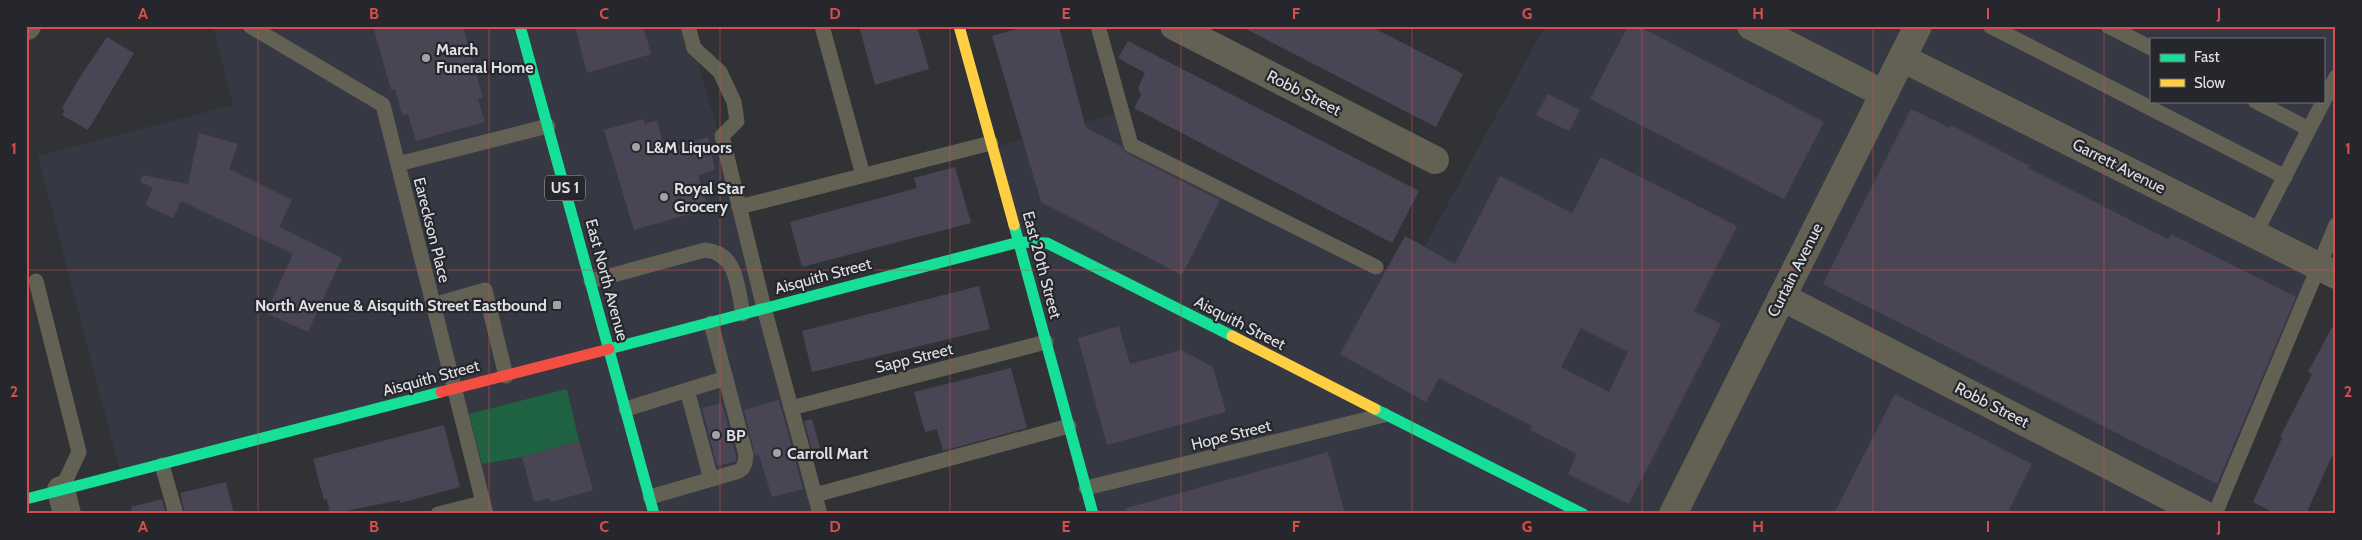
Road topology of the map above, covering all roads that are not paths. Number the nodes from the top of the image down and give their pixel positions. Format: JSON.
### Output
{"nodes":[{"id":1,"x":250,"y":26,"type":"edge"},
{"id":2,"x":520,"y":26,"type":"edge"},
{"id":3,"x":688,"y":26,"type":"edge"},
{"id":4,"x":822,"y":26,"type":"edge"},
{"id":5,"x":959,"y":26,"type":"edge"},
{"id":6,"x":1098,"y":26,"type":"edge"},
{"id":7,"x":1174,"y":26,"type":"edge"},
{"id":8,"x":1751,"y":26,"type":"edge"},
{"id":9,"x":1918,"y":26,"type":"edge"},
{"id":10,"x":1990,"y":26,"type":"edge"},
{"id":11,"x":2108,"y":26,"type":"edge"},
{"id":12,"x":2150,"y":47,"type":"edge"},
{"id":13,"x":1902,"y":58,"type":"junction"},
{"id":14,"x":2336,"y":77,"type":"edge"},
{"id":15,"x":1884,"y":94,"type":"junction"},
{"id":16,"x":2324,"y":100,"type":"edge"},
{"id":17,"x":2257,"y":102,"type":"edge"},
{"id":18,"x":2323,"y":102,"type":"edge"},
{"id":19,"x":548,"y":126,"type":"junction"},
{"id":20,"x":2309,"y":129,"type":"junction"},
{"id":21,"x":991,"y":143,"type":"junction"},
{"id":22,"x":1435,"y":160,"type":"dead end"},
{"id":23,"x":398,"y":164,"type":"junction"},
{"id":24,"x":863,"y":175,"type":"junction"},
{"id":25,"x":2285,"y":177,"type":"junction"},
{"id":26,"x":740,"y":206,"type":"junction"},
{"id":27,"x":2336,"y":225,"type":"edge"},
{"id":28,"x":2255,"y":234,"type":"junction"},
{"id":29,"x":1019,"y":242,"type":"junction"},
{"id":30,"x":1376,"y":267,"type":"dead end"},
{"id":31,"x":2327,"y":270,"type":"edge"},
{"id":32,"x":36,"y":282,"type":"dead end"},
{"id":33,"x":591,"y":282,"type":"junction"},
{"id":34,"x":1782,"y":297,"type":"junction"},
{"id":35,"x":433,"y":305,"type":"junction"},
{"id":36,"x":764,"y":308,"type":"junction"},
{"id":37,"x":743,"y":314,"type":"junction"},
{"id":38,"x":711,"y":322,"type":"junction"},
{"id":39,"x":1046,"y":342,"type":"junction"},
{"id":40,"x":609,"y":349,"type":"junction"},
{"id":41,"x":506,"y":376,"type":"junction"},
{"id":42,"x":726,"y":378,"type":"junction"},
{"id":43,"x":454,"y":389,"type":"junction"},
{"id":44,"x":687,"y":390,"type":"junction"},
{"id":45,"x":791,"y":408,"type":"junction"},
{"id":46,"x":626,"y":409,"type":"junction"},
{"id":47,"x":1384,"y":415,"type":"junction"},
{"id":48,"x":1069,"y":426,"type":"junction"},
{"id":49,"x":162,"y":464,"type":"junction"},
{"id":50,"x":711,"y":479,"type":"junction"},
{"id":51,"x":1086,"y":488,"type":"junction"},
{"id":52,"x":815,"y":495,"type":"junction"},
{"id":53,"x":650,"y":497,"type":"junction"},
{"id":54,"x":26,"y":499,"type":"edge"},
{"id":55,"x":64,"y":502,"type":"edge"},
{"id":56,"x":484,"y":508,"type":"edge"},
{"id":57,"x":176,"y":514,"type":"edge"},
{"id":58,"x":438,"y":514,"type":"edge"},
{"id":59,"x":654,"y":514,"type":"edge"},
{"id":60,"x":820,"y":514,"type":"edge"},
{"id":61,"x":1093,"y":514,"type":"edge"},
{"id":62,"x":1583,"y":514,"type":"edge"},
{"id":63,"x":1672,"y":514,"type":"edge"},
{"id":64,"x":2203,"y":514,"type":"edge"},
{"id":65,"x":2214,"y":514,"type":"edge"}],
"edges":[{"from":1,"to":23,"type":"lane","name":"Eareckson Place"},
{"from":2,"to":19,"type":"street","name":"East North Avenue","number":"US 1"},
{"from":3,"to":26,"type":"lane"},
{"from":4,"to":24,"type":"lane"},
{"from":5,"to":21,"type":"street","name":"East 20th Street"},
{"from":6,"to":30,"type":"lane"},
{"from":7,"to":22,"type":"street","name":"Robb Street"},
{"from":8,"to":15,"type":"street"},
{"from":9,"to":13,"type":"street","name":"Curtain Avenue"},
{"from":10,"to":25,"type":"lane"},
{"from":11,"to":12,"type":"lane"},
{"from":13,"to":15,"type":"street","name":"Curtain Avenue"},
{"from":13,"to":28,"type":"street","name":"Garrett Avenue"},
{"from":14,"to":16,"type":"lane"},
{"from":15,"to":34,"type":"street","name":"Curtain Avenue"},
{"from":17,"to":20,"type":"lane"},
{"from":18,"to":20,"type":"lane"},
{"from":19,"to":23,"type":"lane"},
{"from":19,"to":33,"type":"street","name":"East North Avenue","number":"US 1"},
{"from":20,"to":25,"type":"lane"},
{"from":21,"to":24,"type":"lane"},
{"from":21,"to":29,"type":"street","name":"East 20th Street"},
{"from":23,"to":35,"type":"lane","name":"Eareckson Place"},
{"from":24,"to":26,"type":"lane"},
{"from":25,"to":28,"type":"lane"},
{"from":26,"to":36,"type":"lane"},
{"from":27,"to":31,"type":"lane"},
{"from":28,"to":31,"type":"street","name":"Garrett Avenue"},
{"from":29,"to":36,"type":"street","name":"Aisquith Street"},
{"from":29,"to":39,"type":"street","name":"East 20th Street"},
{"from":29,"to":47,"type":"street","name":"Aisquith Street"},
{"from":31,"to":65,"type":"lane"},
{"from":32,"to":55,"type":"lane"},
{"from":33,"to":37,"type":"lane"},
{"from":33,"to":40,"type":"street","name":"East North Avenue","number":"US 1"},
{"from":34,"to":63,"type":"street","name":"Curtain Avenue"},
{"from":34,"to":64,"type":"street","name":"Robb Street"},
{"from":35,"to":41,"type":"lane"},
{"from":35,"to":43,"type":"lane","name":"Eareckson Place"},
{"from":36,"to":37,"type":"street","name":"Aisquith Street"},
{"from":36,"to":45,"type":"lane"},
{"from":37,"to":38,"type":"street","name":"Aisquith Street"},
{"from":38,"to":40,"type":"street","name":"Aisquith Street"},
{"from":38,"to":42,"type":"lane"},
{"from":39,"to":45,"type":"lane","name":"Sapp Street"},
{"from":39,"to":48,"type":"street","name":"East 20th Street"},
{"from":40,"to":41,"type":"street","name":"Aisquith Street"},
{"from":40,"to":46,"type":"street","name":"East North Avenue","number":"US 1"},
{"from":41,"to":43,"type":"street","name":"Aisquith Street"},
{"from":42,"to":44,"type":"lane"},
{"from":42,"to":50,"type":"lane"},
{"from":43,"to":49,"type":"street","name":"Aisquith Street"},
{"from":43,"to":56,"type":"lane","name":"Eareckson Place"},
{"from":44,"to":46,"type":"lane"},
{"from":44,"to":50,"type":"lane"},
{"from":45,"to":52,"type":"lane"},
{"from":46,"to":53,"type":"street","name":"East North Avenue","number":"US 1"},
{"from":47,"to":51,"type":"lane","name":"Hope Street"},
{"from":47,"to":62,"type":"street","name":"Aisquith Street"},
{"from":48,"to":51,"type":"street","name":"East 20th Street"},
{"from":48,"to":52,"type":"lane"},
{"from":49,"to":55,"type":"street","name":"Aisquith Street"},
{"from":49,"to":57,"type":"lane"},
{"from":50,"to":53,"type":"lane"},
{"from":51,"to":61,"type":"street","name":"East 20th Street"},
{"from":52,"to":60,"type":"lane"},
{"from":53,"to":59,"type":"street","name":"East North Avenue","number":"US 1"},
{"from":54,"to":55,"type":"street","name":"Aisquith Street"},
{"from":56,"to":58,"type":"lane"}]}
